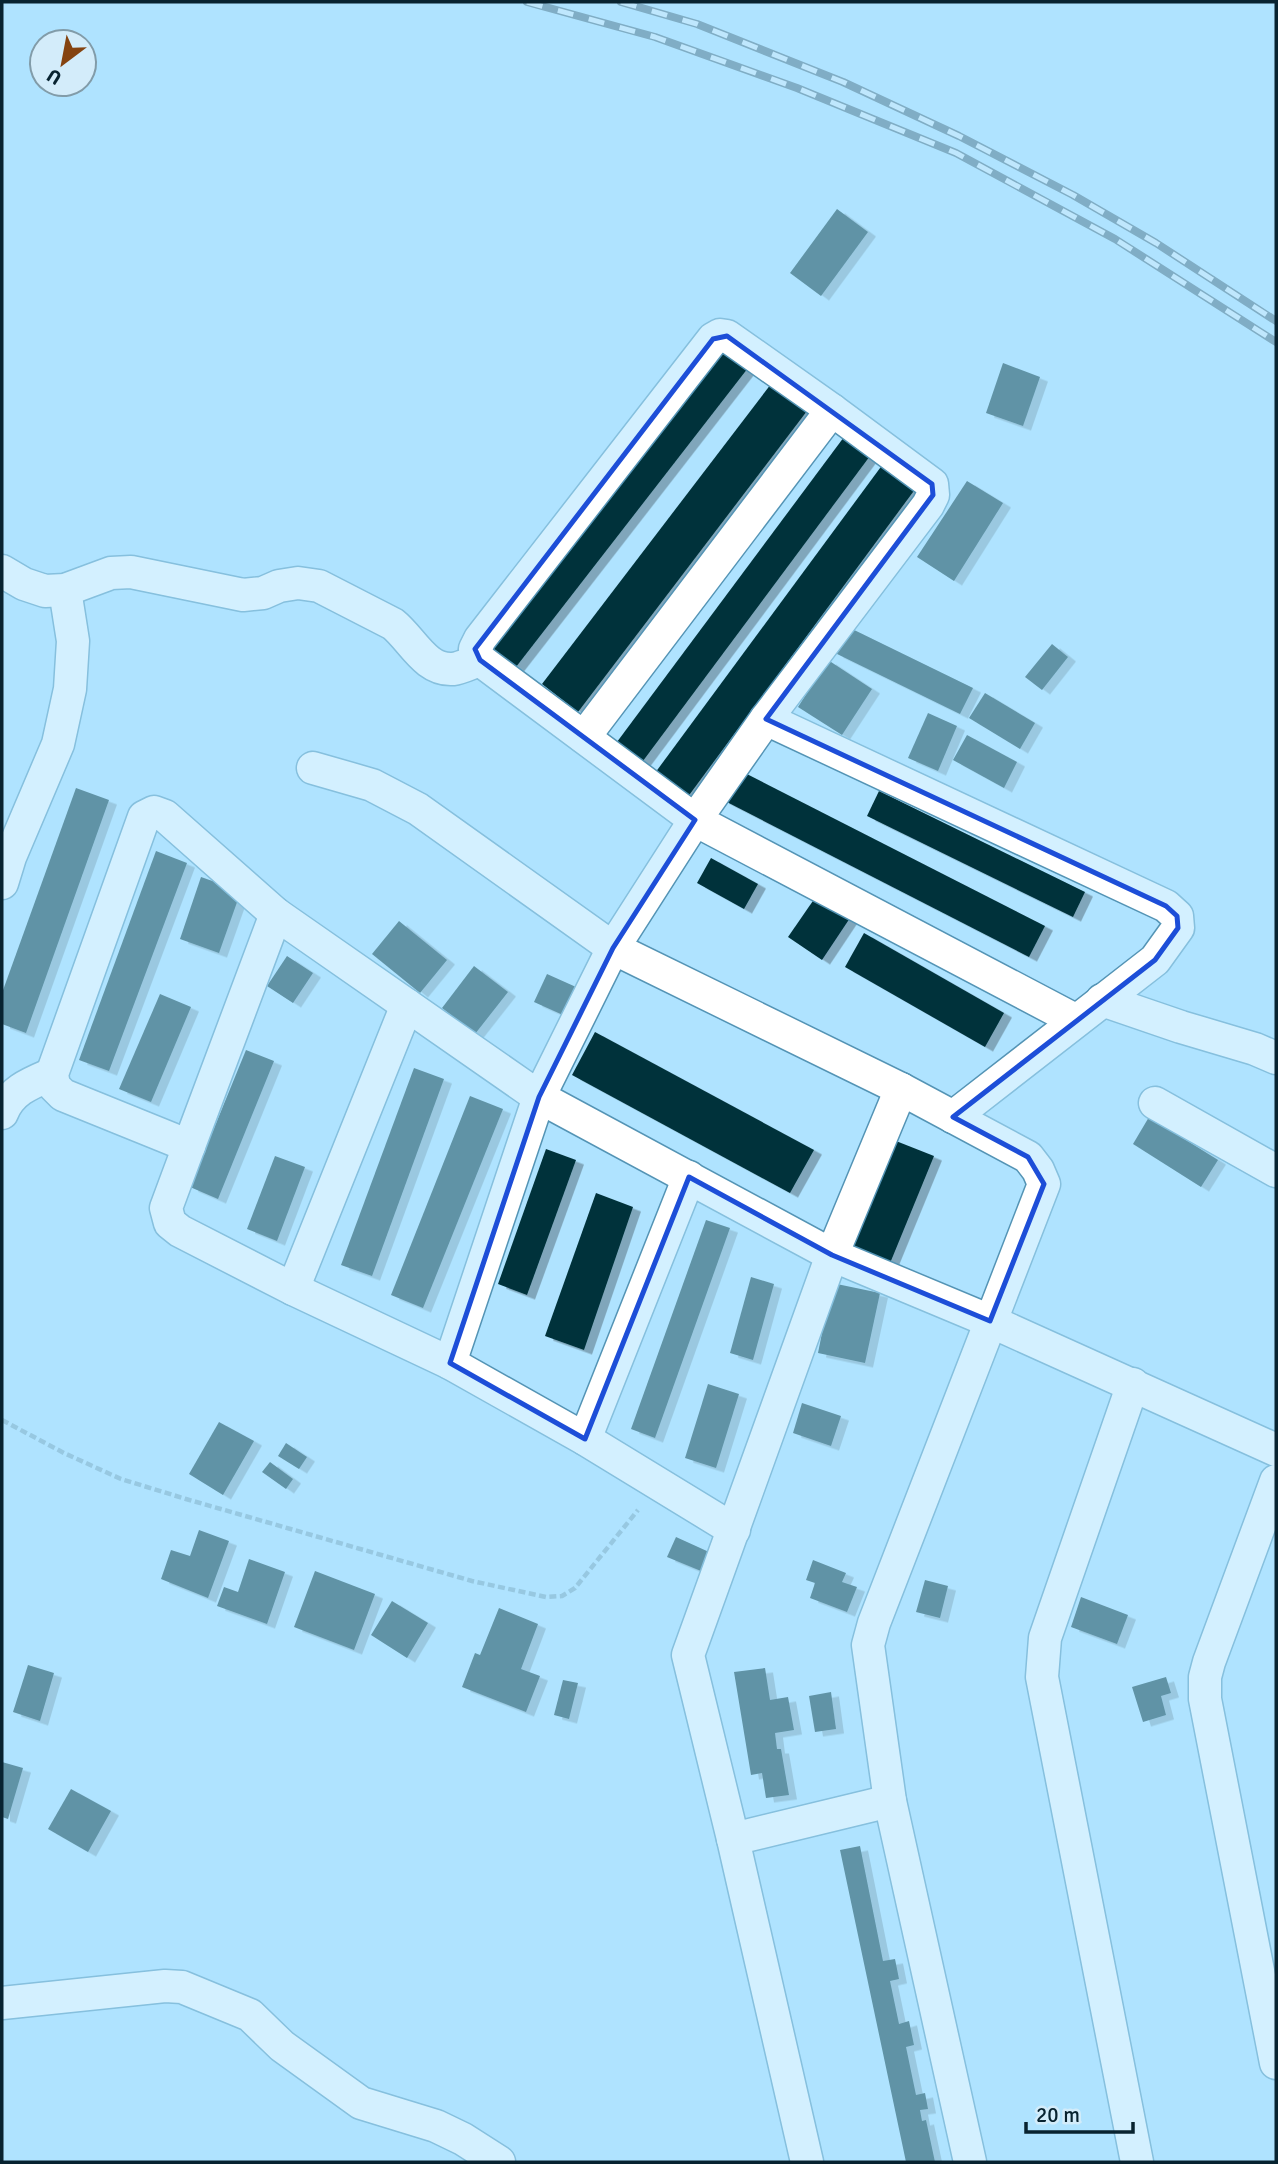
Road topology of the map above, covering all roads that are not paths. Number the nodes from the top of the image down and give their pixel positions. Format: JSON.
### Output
{"nodes":[{"id":1,"x":832,"y":410,"type":"junction"},
{"id":2,"x":2,"y":571,"type":"edge"},
{"id":3,"x":65,"y":590,"type":"junction"},
{"id":4,"x":480,"y":660,"type":"junction"},
{"id":5,"x":766,"y":719,"type":"junction"},
{"id":6,"x":584,"y":737,"type":"junction"},
{"id":7,"x":313,"y":768,"type":"dead end"},
{"id":8,"x":695,"y":820,"type":"junction"},
{"id":9,"x":2,"y":883,"type":"edge"},
{"id":10,"x":276,"y":914,"type":"junction"},
{"id":11,"x":613,"y":948,"type":"junction"},
{"id":12,"x":1102,"y":999,"type":"junction"},
{"id":13,"x":407,"y":1005,"type":"junction"},
{"id":14,"x":1075,"y":1020,"type":"junction"},
{"id":15,"x":1276,"y":1058,"type":"edge"},
{"id":16,"x":52,"y":1074,"type":"junction"},
{"id":17,"x":901,"y":1089,"type":"junction"},
{"id":18,"x":539,"y":1097,"type":"junction"},
{"id":19,"x":1154,"y":1103,"type":"dead end"},
{"id":20,"x":2,"y":1113,"type":"edge"},
{"id":21,"x":953,"y":1117,"type":"junction"},
{"id":22,"x":189,"y":1146,"type":"junction"},
{"id":23,"x":1276,"y":1171,"type":"edge"},
{"id":24,"x":689,"y":1177,"type":"junction"},
{"id":25,"x":832,"y":1255,"type":"junction"},
{"id":26,"x":293,"y":1289,"type":"junction"},
{"id":27,"x":990,"y":1321,"type":"junction"},
{"id":28,"x":450,"y":1363,"type":"junction"},
{"id":29,"x":1133,"y":1384,"type":"junction"},
{"id":30,"x":585,"y":1440,"type":"junction"},
{"id":31,"x":1276,"y":1450,"type":"edge"},
{"id":32,"x":1276,"y":1481,"type":"edge"},
{"id":33,"x":734,"y":1530,"type":"junction"},
{"id":34,"x":890,"y":1801,"type":"junction"},
{"id":35,"x":733,"y":1839,"type":"junction"},
{"id":36,"x":2,"y":2003,"type":"edge"},
{"id":37,"x":1276,"y":2063,"type":"edge"},
{"id":38,"x":499,"y":2162,"type":"edge"},
{"id":39,"x":807,"y":2162,"type":"edge"},
{"id":40,"x":970,"y":2162,"type":"edge"},
{"id":41,"x":1137,"y":2162,"type":"edge"}],
"edges":[{"from":1,"to":4,"type":"street"},
{"from":1,"to":5,"type":"street"},
{"from":1,"to":6,"type":"street"},
{"from":2,"to":3,"type":"street"},
{"from":3,"to":4,"type":"street"},
{"from":3,"to":9,"type":"street"},
{"from":4,"to":6,"type":"street"},
{"from":5,"to":8,"type":"street"},
{"from":5,"to":12,"type":"street"},
{"from":6,"to":8,"type":"street"},
{"from":7,"to":11,"type":"street"},
{"from":8,"to":11,"type":"street"},
{"from":8,"to":14,"type":"street"},
{"from":10,"to":13,"type":"street"},
{"from":10,"to":16,"type":"street"},
{"from":10,"to":22,"type":"street"},
{"from":11,"to":17,"type":"street"},
{"from":11,"to":18,"type":"street"},
{"from":12,"to":14,"type":"street"},
{"from":12,"to":15,"type":"street"},
{"from":13,"to":18,"type":"street"},
{"from":13,"to":26,"type":"street"},
{"from":14,"to":21,"type":"street"},
{"from":16,"to":20,"type":"street"},
{"from":16,"to":22,"type":"street"},
{"from":17,"to":21,"type":"street"},
{"from":17,"to":25,"type":"street"},
{"from":18,"to":24,"type":"street"},
{"from":18,"to":28,"type":"street"},
{"from":19,"to":23,"type":"street"},
{"from":21,"to":27,"type":"street"},
{"from":22,"to":26,"type":"street"},
{"from":24,"to":25,"type":"street"},
{"from":24,"to":30,"type":"street"},
{"from":25,"to":27,"type":"street"},
{"from":25,"to":33,"type":"street"},
{"from":26,"to":28,"type":"street"},
{"from":27,"to":29,"type":"street"},
{"from":27,"to":34,"type":"street"},
{"from":28,"to":30,"type":"street"},
{"from":29,"to":31,"type":"street"},
{"from":29,"to":41,"type":"street"},
{"from":30,"to":33,"type":"street"},
{"from":32,"to":37,"type":"street"},
{"from":33,"to":35,"type":"street"},
{"from":34,"to":35,"type":"street"},
{"from":34,"to":40,"type":"street"},
{"from":35,"to":39,"type":"street"},
{"from":36,"to":38,"type":"street"}]}
